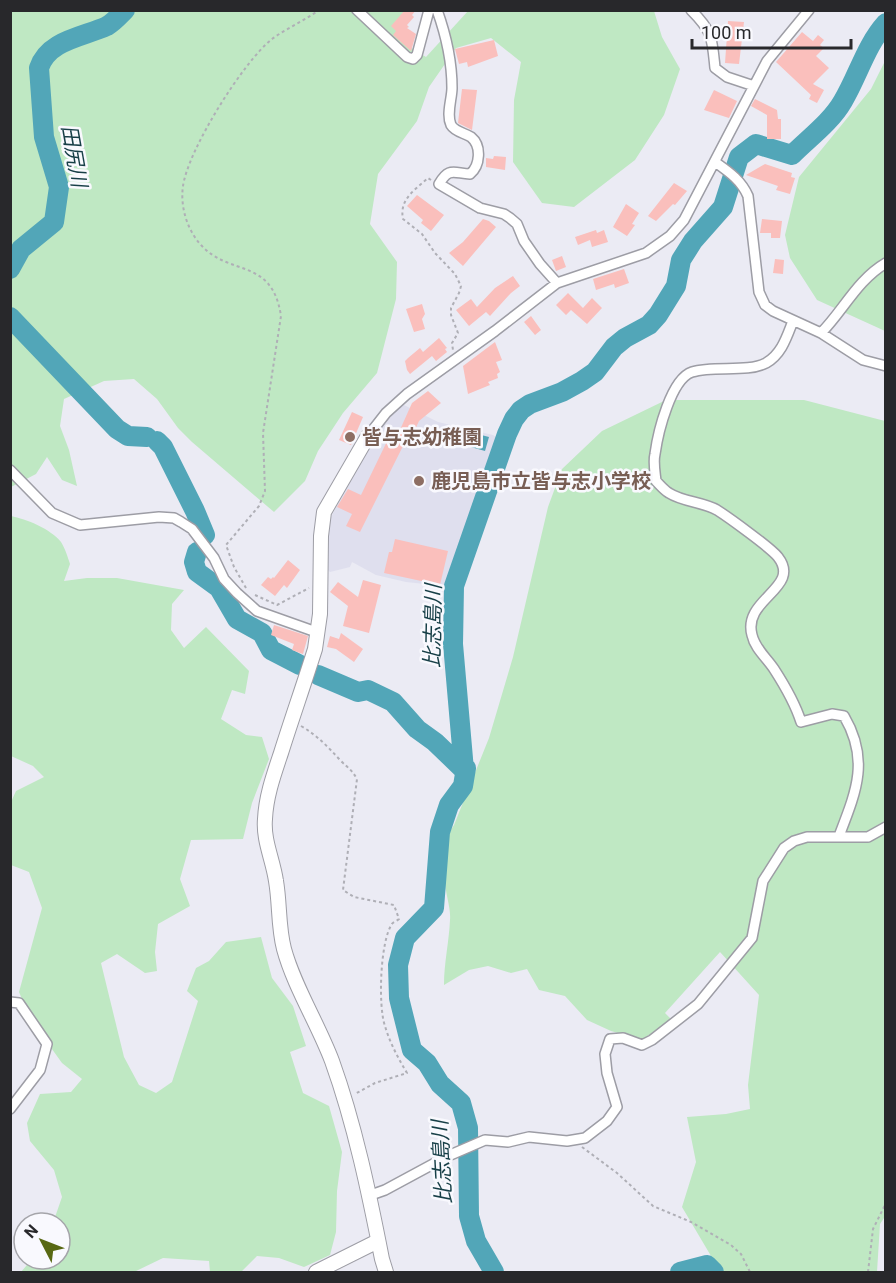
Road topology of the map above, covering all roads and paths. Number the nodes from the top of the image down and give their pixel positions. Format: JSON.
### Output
{"nodes":[{"id":1,"x":319,"y":10,"type":"edge"},
{"id":2,"x":357,"y":10,"type":"edge"},
{"id":3,"x":429,"y":10,"type":"edge"},
{"id":4,"x":437,"y":10,"type":"edge"},
{"id":5,"x":691,"y":10,"type":"edge"},
{"id":6,"x":809,"y":10,"type":"edge"},
{"id":7,"x":754,"y":86,"type":"junction"},
{"id":8,"x":719,"y":165,"type":"junction"},
{"id":9,"x":439,"y":184,"type":"junction"},
{"id":10,"x":885,"y":263,"type":"edge"},
{"id":11,"x":557,"y":283,"type":"junction"},
{"id":12,"x":793,"y":321,"type":"junction"},
{"id":13,"x":821,"y":333,"type":"junction"},
{"id":14,"x":455,"y":358,"type":"junction"},
{"id":15,"x":885,"y":366,"type":"edge"},
{"id":16,"x":368,"y":436,"type":"joint"},
{"id":17,"x":10,"y":470,"type":"edge"},
{"id":18,"x":322,"y":580,"type":"junction"},
{"id":19,"x":319,"y":633,"type":"junction"},
{"id":20,"x":291,"y":720,"type":"junction"},
{"id":21,"x":885,"y":827,"type":"edge"},
{"id":22,"x":839,"y":836,"type":"junction"},
{"id":23,"x":10,"y":1002,"type":"edge"},
{"id":24,"x":344,"y":1100,"type":"junction"},
{"id":25,"x":10,"y":1109,"type":"edge"},
{"id":26,"x":577,"y":1140,"type":"junction"},
{"id":27,"x":368,"y":1196,"type":"junction"},
{"id":28,"x":885,"y":1203,"type":"edge"},
{"id":29,"x":378,"y":1242,"type":"junction"},
{"id":30,"x":316,"y":1272,"type":"edge"},
{"id":31,"x":386,"y":1272,"type":"edge"},
{"id":32,"x":750,"y":1272,"type":"edge"},
{"id":33,"x":868,"y":1272,"type":"edge"}],
"edges":[{"from":1,"to":18,"type":"path"},
{"from":2,"to":3,"type":"street"},
{"from":4,"to":9,"type":"street"},
{"from":5,"to":7,"type":"street"},
{"from":6,"to":7,"type":"street"},
{"from":7,"to":8,"type":"street"},
{"from":8,"to":11,"type":"street"},
{"from":8,"to":12,"type":"street"},
{"from":9,"to":11,"type":"street"},
{"from":9,"to":14,"type":"path"},
{"from":10,"to":13,"type":"street"},
{"from":11,"to":14,"type":"street"},
{"from":12,"to":13,"type":"street"},
{"from":12,"to":22,"type":"street"},
{"from":13,"to":15,"type":"street"},
{"from":14,"to":16,"type":"street"},
{"from":16,"to":18,"type":"street"},
{"from":17,"to":19,"type":"street"},
{"from":18,"to":19,"type":"street"},
{"from":19,"to":20,"type":"street"},
{"from":20,"to":24,"type":"street"},
{"from":20,"to":24,"type":"path"},
{"from":21,"to":22,"type":"street"},
{"from":22,"to":26,"type":"street"},
{"from":23,"to":25,"type":"street"},
{"from":24,"to":27,"type":"street"},
{"from":26,"to":27,"type":"street"},
{"from":26,"to":32,"type":"path"},
{"from":27,"to":29,"type":"street"},
{"from":28,"to":33,"type":"path"},
{"from":29,"to":30,"type":"street"},
{"from":29,"to":31,"type":"street"}]}
